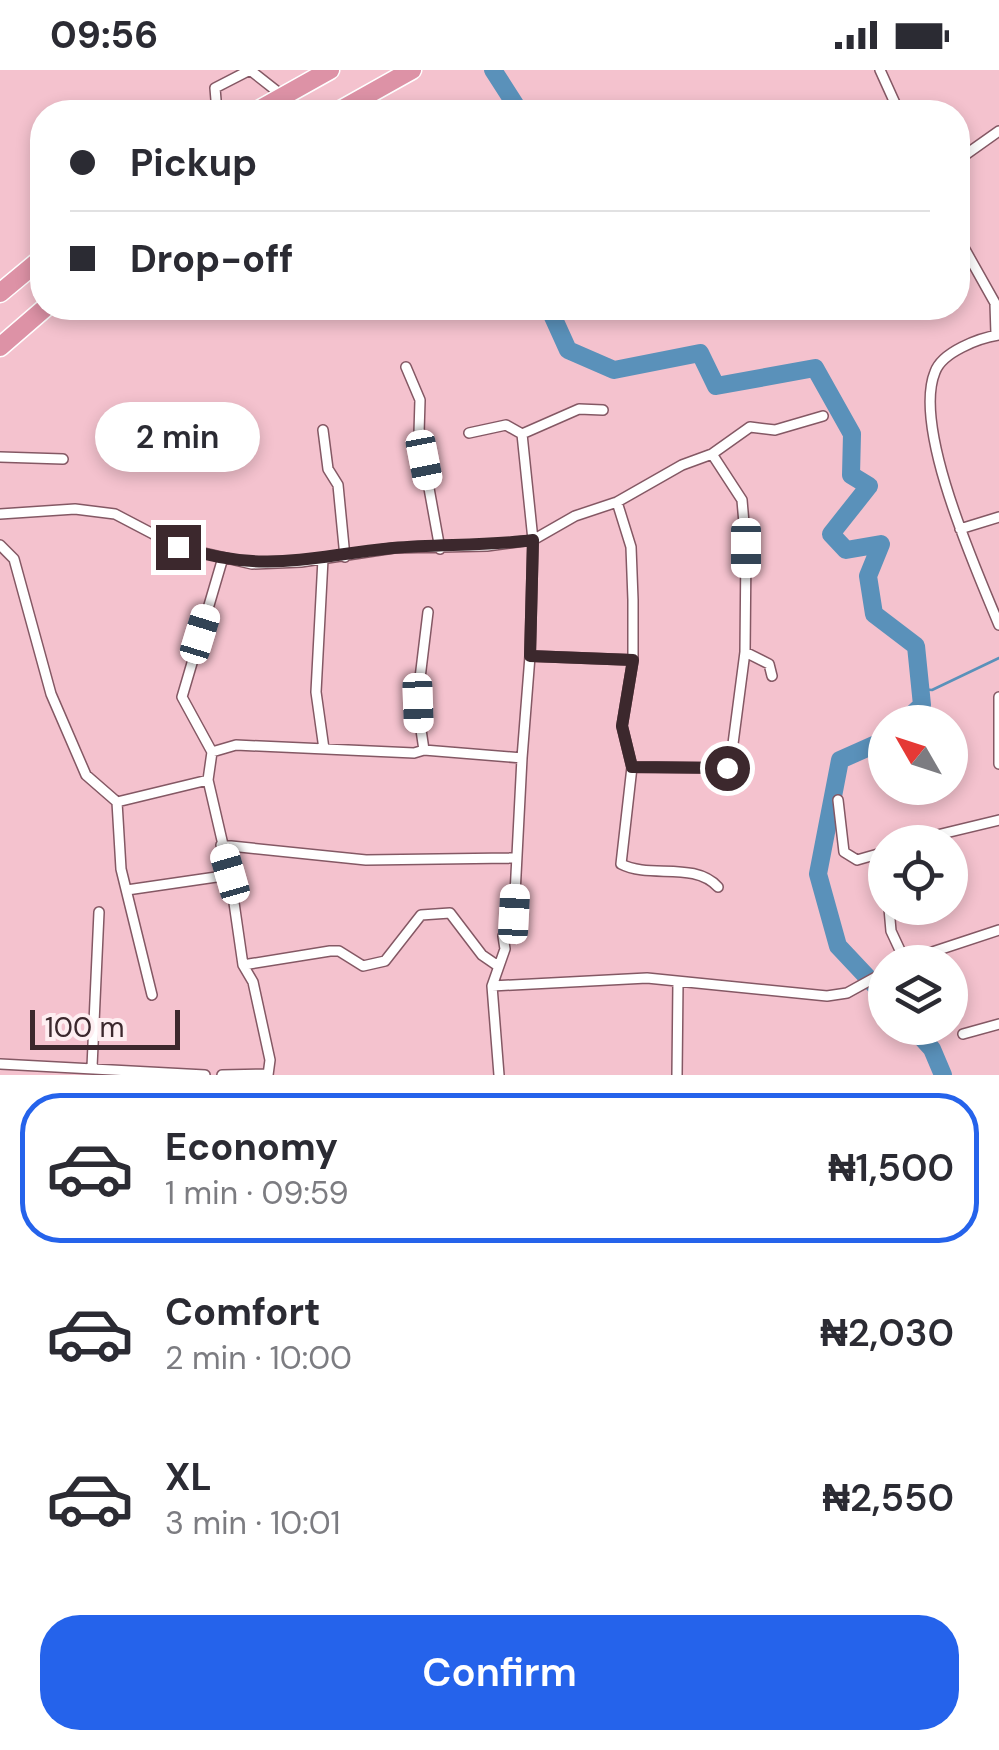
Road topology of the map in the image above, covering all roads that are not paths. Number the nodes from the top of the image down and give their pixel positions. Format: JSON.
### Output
{"nodes":[{"id":1,"x":298,"y":70,"type":"edge"},
{"id":2,"x":330,"y":70,"type":"edge"},
{"id":3,"x":412,"y":70,"type":"edge"},
{"id":4,"x":880,"y":70,"type":"edge"},
{"id":5,"x":287,"y":95,"type":"junction"},
{"id":6,"x":216,"y":100,"type":"edge"},
{"id":7,"x":278,"y":100,"type":"edge"},
{"id":8,"x":358,"y":100,"type":"edge"},
{"id":9,"x":894,"y":100,"type":"edge"},
{"id":10,"x":999,"y":131,"type":"edge"},
{"id":11,"x":970,"y":152,"type":"edge"},
{"id":12,"x":970,"y":258,"type":"edge"},
{"id":13,"x":30,"y":268,"type":"edge"},
{"id":14,"x":0,"y":293,"type":"edge"},
{"id":15,"x":31,"y":320,"type":"edge"},
{"id":16,"x":997,"y":335,"type":"edge"},
{"id":17,"x":0,"y":346,"type":"edge"},
{"id":18,"x":406,"y":367,"type":"dead end"},
{"id":19,"x":603,"y":410,"type":"dead end"},
{"id":20,"x":823,"y":416,"type":"dead end"},
{"id":21,"x":323,"y":430,"type":"dead end"},
{"id":22,"x":470,"y":434,"type":"dead end"},
{"id":23,"x":522,"y":434,"type":"junction"},
{"id":24,"x":712,"y":454,"type":"junction"},
{"id":25,"x":0,"y":457,"type":"edge"},
{"id":26,"x":63,"y":459,"type":"dead end"},
{"id":27,"x":617,"y":502,"type":"junction"},
{"id":28,"x":0,"y":514,"type":"edge"},
{"id":29,"x":999,"y":517,"type":"edge"},
{"id":30,"x":960,"y":529,"type":"junction"},
{"id":31,"x":533,"y":540,"type":"junction"},
{"id":32,"x":0,"y":545,"type":"edge"},
{"id":33,"x":440,"y":549,"type":"junction"},
{"id":34,"x":345,"y":557,"type":"junction"},
{"id":35,"x":323,"y":559,"type":"junction"},
{"id":36,"x":222,"y":560,"type":"junction"},
{"id":37,"x":428,"y":612,"type":"dead end"},
{"id":38,"x":999,"y":626,"type":"edge"},
{"id":39,"x":745,"y":652,"type":"junction"},
{"id":40,"x":530,"y":656,"type":"junction"},
{"id":41,"x":633,"y":660,"type":"junction"},
{"id":42,"x":772,"y":676,"type":"dead end"},
{"id":43,"x":999,"y":697,"type":"edge"},
{"id":44,"x":999,"y":747,"type":"edge"},
{"id":45,"x":324,"y":749,"type":"junction"},
{"id":46,"x":424,"y":750,"type":"junction"},
{"id":47,"x":212,"y":752,"type":"junction"},
{"id":48,"x":522,"y":758,"type":"junction"},
{"id":49,"x":999,"y":764,"type":"edge"},
{"id":50,"x":632,"y":767,"type":"junction"},
{"id":51,"x":208,"y":780,"type":"junction"},
{"id":52,"x":838,"y":800,"type":"dead end"},
{"id":53,"x":116,"y":802,"type":"junction"},
{"id":54,"x":999,"y":820,"type":"edge"},
{"id":55,"x":968,"y":827,"type":"edge"},
{"id":56,"x":222,"y":845,"type":"junction"},
{"id":57,"x":515,"y":858,"type":"junction"},
{"id":58,"x":868,"y":858,"type":"edge"},
{"id":59,"x":230,"y":874,"type":"junction"},
{"id":60,"x":718,"y":887,"type":"dead end"},
{"id":61,"x":127,"y":890,"type":"junction"},
{"id":62,"x":99,"y":912,"type":"dead end"},
{"id":63,"x":999,"y":930,"type":"edge"},
{"id":64,"x":954,"y":945,"type":"edge"},
{"id":65,"x":243,"y":965,"type":"junction"},
{"id":66,"x":498,"y":966,"type":"junction"},
{"id":67,"x":868,"y":981,"type":"edge"},
{"id":68,"x":678,"y":982,"type":"junction"},
{"id":69,"x":492,"y":986,"type":"junction"},
{"id":70,"x":152,"y":995,"type":"dead end"},
{"id":71,"x":999,"y":1024,"type":"edge"},
{"id":72,"x":968,"y":1032,"type":"edge"},
{"id":73,"x":0,"y":1064,"type":"edge"},
{"id":74,"x":92,"y":1067,"type":"junction"},
{"id":75,"x":268,"y":1074,"type":"edge"},
{"id":76,"x":205,"y":1075,"type":"edge"},
{"id":77,"x":222,"y":1075,"type":"edge"},
{"id":78,"x":499,"y":1075,"type":"edge"},
{"id":79,"x":676,"y":1075,"type":"edge"}],
"edges":[{"from":1,"to":5,"type":"street"},
{"from":2,"to":5,"type":"highway"},
{"from":3,"to":8,"type":"highway"},
{"from":4,"to":9,"type":"street"},
{"from":5,"to":6,"type":"street"},
{"from":5,"to":7,"type":"highway"},
{"from":10,"to":11,"type":"street"},
{"from":12,"to":16,"type":"street"},
{"from":13,"to":14,"type":"highway"},
{"from":15,"to":17,"type":"highway"},
{"from":16,"to":30,"type":"street"},
{"from":18,"to":33,"type":"street"},
{"from":19,"to":23,"type":"street"},
{"from":20,"to":24,"type":"street"},
{"from":21,"to":34,"type":"street"},
{"from":22,"to":23,"type":"street"},
{"from":23,"to":31,"type":"street"},
{"from":24,"to":27,"type":"street"},
{"from":24,"to":39,"type":"street"},
{"from":25,"to":26,"type":"street"},
{"from":27,"to":31,"type":"street"},
{"from":27,"to":41,"type":"street"},
{"from":28,"to":36,"type":"street"},
{"from":29,"to":30,"type":"street"},
{"from":30,"to":38,"type":"street"},
{"from":31,"to":33,"type":"street"},
{"from":31,"to":40,"type":"street"},
{"from":32,"to":53,"type":"street"},
{"from":33,"to":34,"type":"street"},
{"from":34,"to":35,"type":"street"},
{"from":35,"to":36,"type":"street"},
{"from":35,"to":45,"type":"street"},
{"from":36,"to":47,"type":"street"},
{"from":37,"to":46,"type":"street"},
{"from":39,"to":42,"type":"street"},
{"from":39,"to":50,"type":"street"},
{"from":40,"to":41,"type":"street"},
{"from":40,"to":48,"type":"street"},
{"from":41,"to":50,"type":"street"},
{"from":43,"to":44,"type":"street"},
{"from":44,"to":49,"type":"street"},
{"from":45,"to":46,"type":"street"},
{"from":45,"to":47,"type":"street"},
{"from":46,"to":48,"type":"street"},
{"from":47,"to":51,"type":"street"},
{"from":48,"to":57,"type":"street"},
{"from":50,"to":60,"type":"street"},
{"from":51,"to":53,"type":"street"},
{"from":51,"to":56,"type":"street"},
{"from":52,"to":58,"type":"street"},
{"from":53,"to":61,"type":"street"},
{"from":54,"to":55,"type":"street"},
{"from":56,"to":57,"type":"street"},
{"from":56,"to":59,"type":"street"},
{"from":57,"to":66,"type":"street"},
{"from":59,"to":61,"type":"street"},
{"from":59,"to":65,"type":"street"},
{"from":61,"to":70,"type":"street"},
{"from":62,"to":74,"type":"street"},
{"from":63,"to":64,"type":"street"},
{"from":65,"to":66,"type":"street"},
{"from":65,"to":75,"type":"street"},
{"from":66,"to":69,"type":"street"},
{"from":67,"to":68,"type":"street"},
{"from":68,"to":69,"type":"street"},
{"from":68,"to":79,"type":"street"},
{"from":69,"to":78,"type":"street"},
{"from":71,"to":72,"type":"street"},
{"from":73,"to":74,"type":"street"},
{"from":74,"to":76,"type":"street"},
{"from":75,"to":77,"type":"street"}]}
